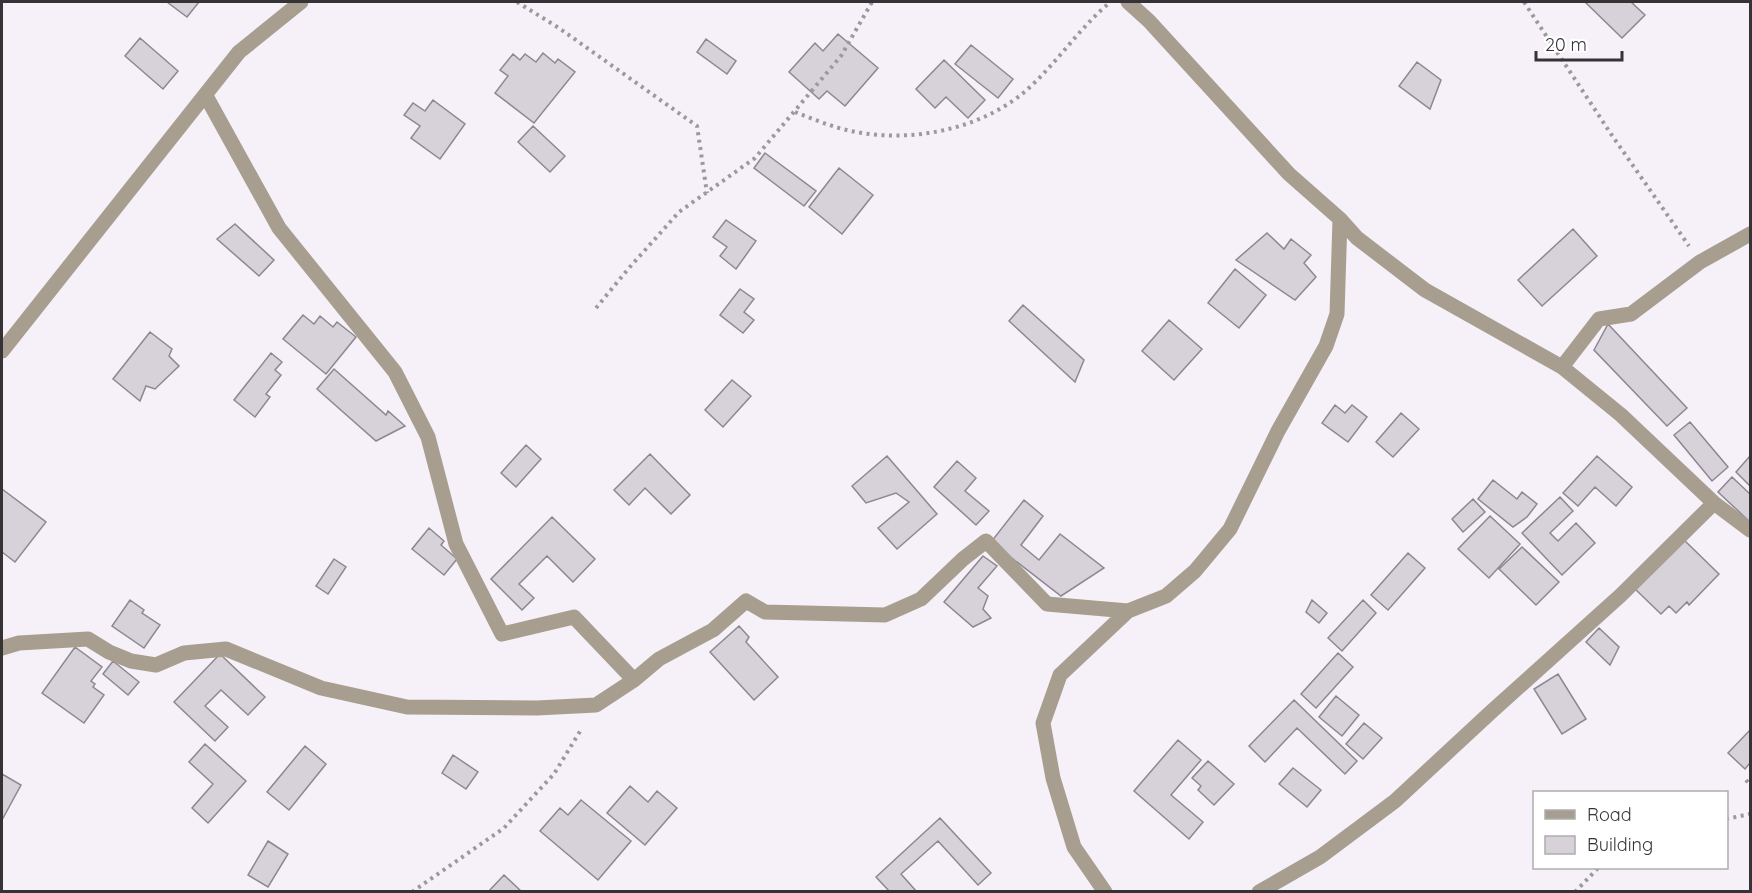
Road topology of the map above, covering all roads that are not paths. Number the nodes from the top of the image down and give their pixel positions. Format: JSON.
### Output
{"nodes":[{"id":1,"x":302,"y":2,"type":"edge"},
{"id":2,"x":1128,"y":2,"type":"edge"},
{"id":3,"x":206,"y":96,"type":"junction"},
{"id":4,"x":1340,"y":219,"type":"junction"},
{"id":5,"x":1750,"y":234,"type":"edge"},
{"id":6,"x":2,"y":351,"type":"edge"},
{"id":7,"x":1562,"y":367,"type":"junction"},
{"id":8,"x":1714,"y":503,"type":"junction"},
{"id":9,"x":1750,"y":530,"type":"edge"},
{"id":10,"x":1128,"y":611,"type":"junction"},
{"id":11,"x":2,"y":648,"type":"edge"},
{"id":12,"x":634,"y":680,"type":"junction"},
{"id":13,"x":1105,"y":891,"type":"edge"},
{"id":14,"x":1259,"y":891,"type":"edge"}],
"edges":[{"from":1,"to":3,"type":"street"},
{"from":2,"to":4,"type":"street"},
{"from":3,"to":6,"type":"street"},
{"from":3,"to":12,"type":"street"},
{"from":4,"to":7,"type":"street"},
{"from":4,"to":10,"type":"street"},
{"from":5,"to":7,"type":"street"},
{"from":7,"to":8,"type":"street"},
{"from":8,"to":9,"type":"street"},
{"from":8,"to":14,"type":"street"},
{"from":10,"to":12,"type":"street"},
{"from":10,"to":13,"type":"street"},
{"from":11,"to":12,"type":"street"}]}
